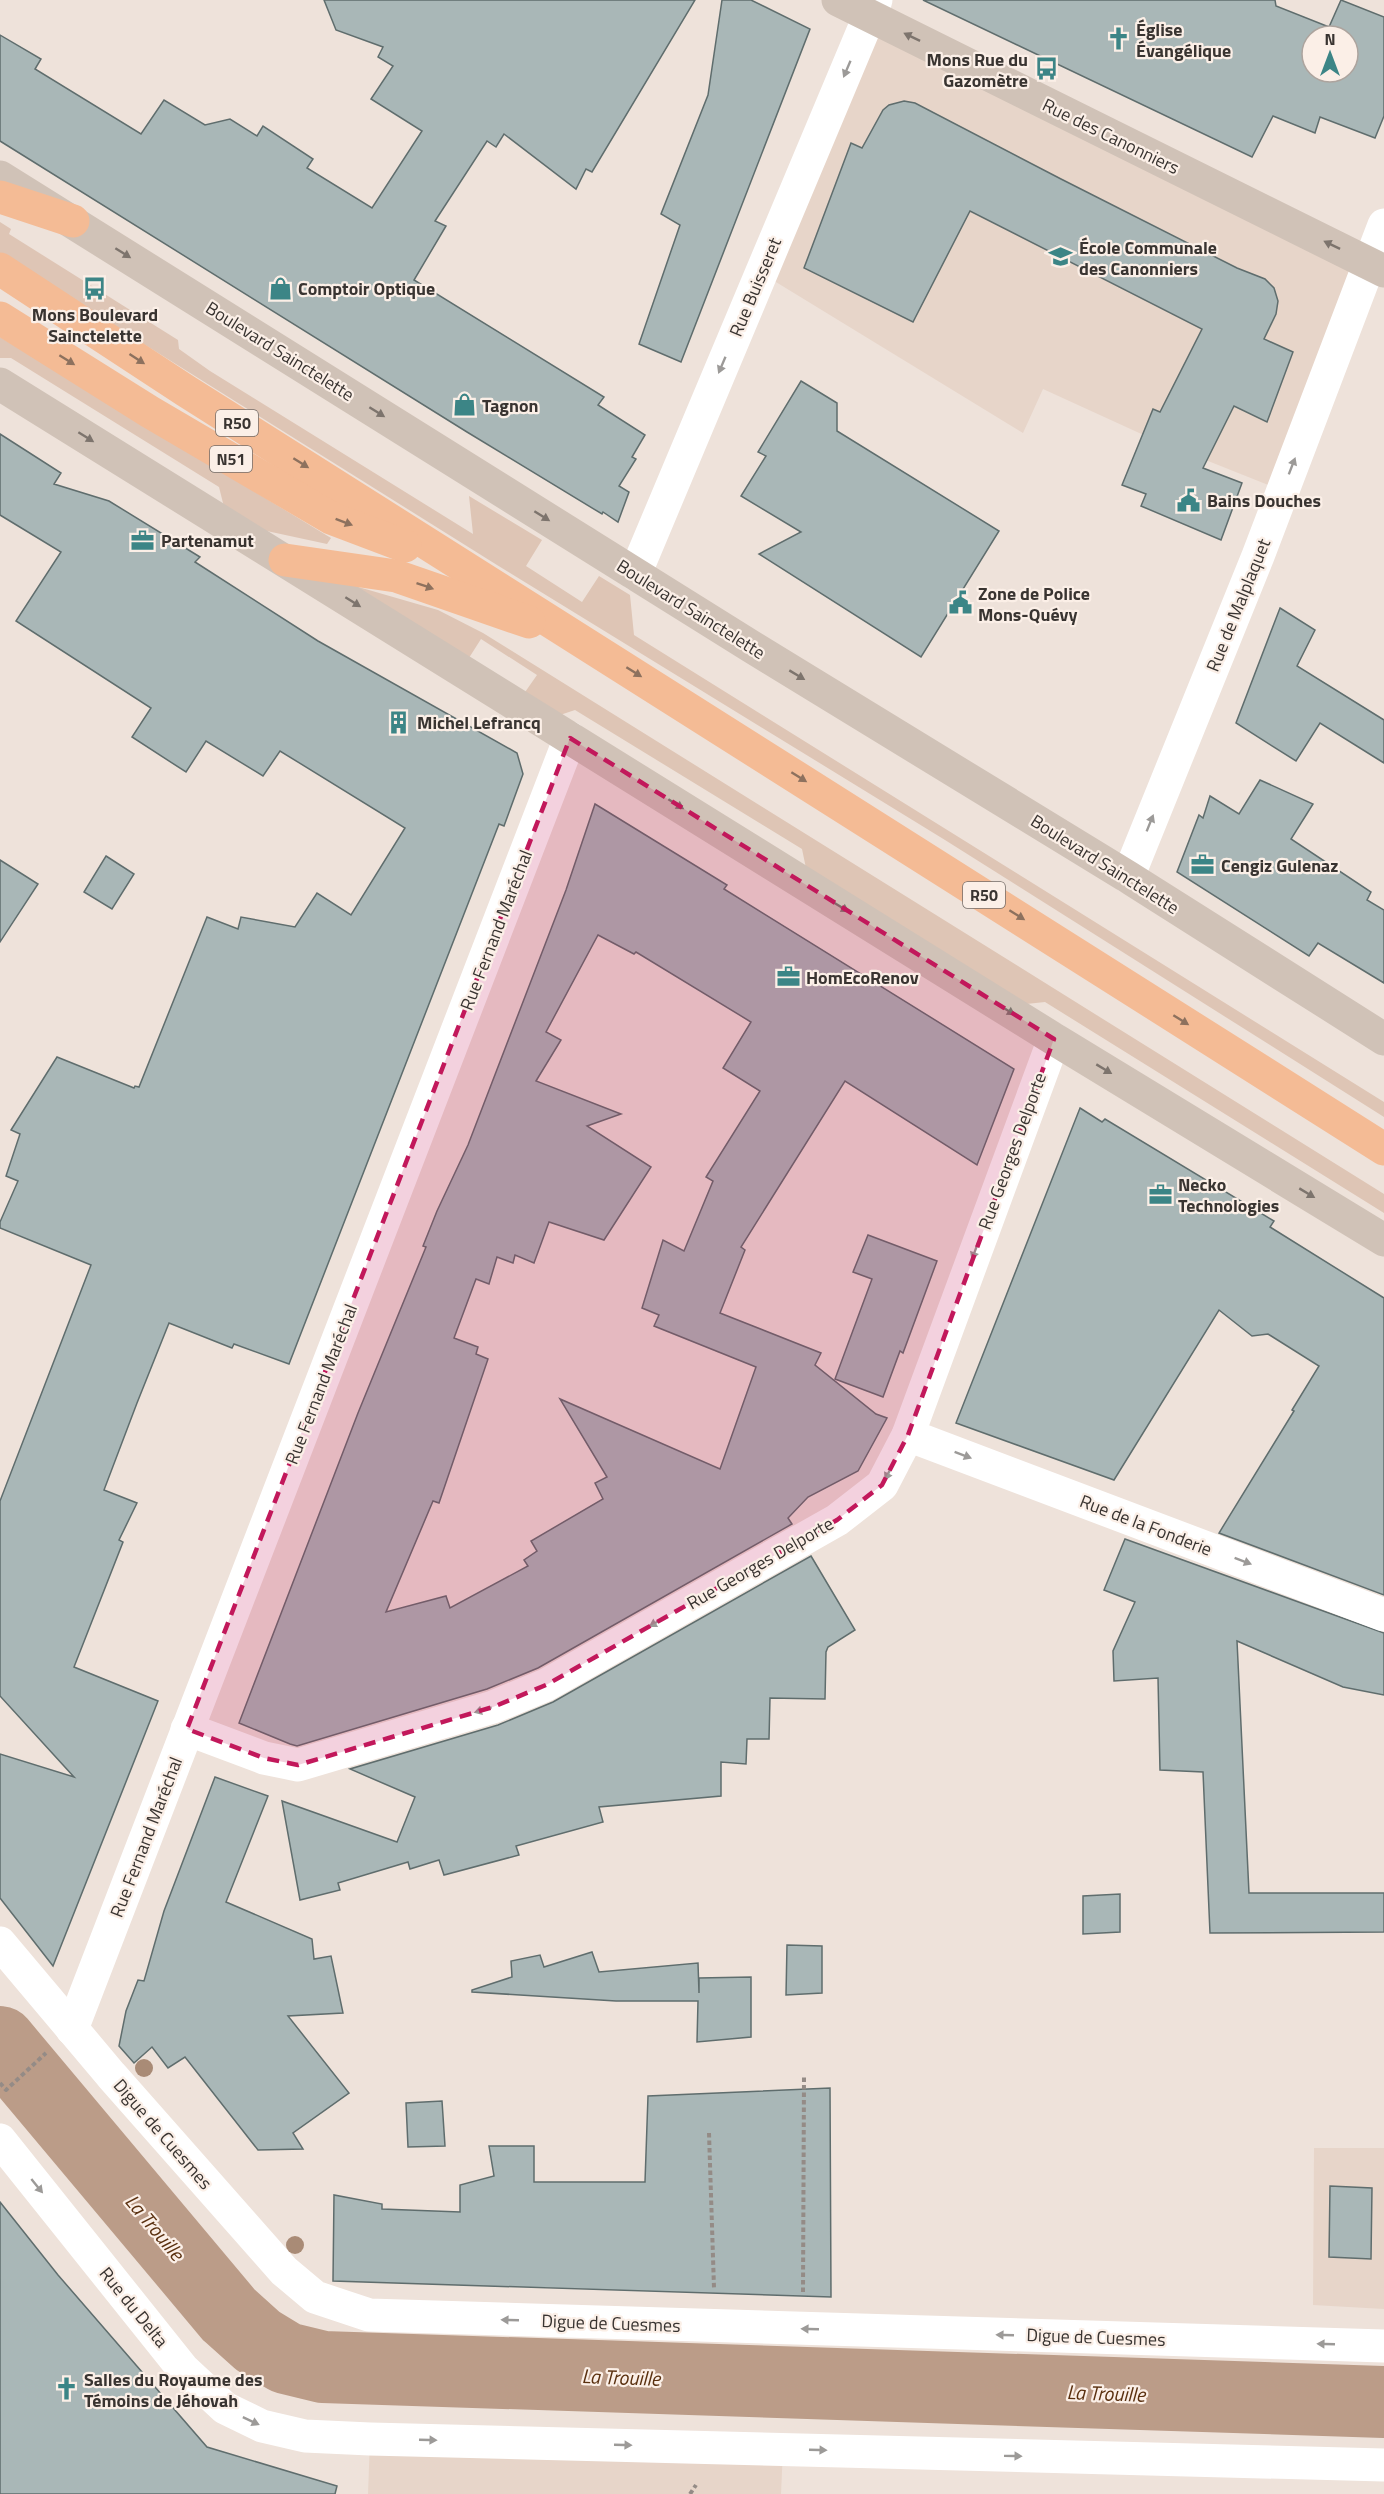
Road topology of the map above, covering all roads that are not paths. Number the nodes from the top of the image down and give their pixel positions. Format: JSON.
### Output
{"nodes":[{"id":1,"x":838,"y":0,"type":"edge"},
{"id":2,"x":873,"y":8,"type":"edge"},
{"id":3,"x":0,"y":177,"type":"edge"},
{"id":4,"x":0,"y":197,"type":"edge"},
{"id":5,"x":74,"y":222,"type":"junction"},
{"id":6,"x":1384,"y":225,"type":"edge"},
{"id":7,"x":1376,"y":268,"type":"edge"},
{"id":8,"x":0,"y":269,"type":"edge"},
{"id":9,"x":0,"y":318,"type":"edge"},
{"id":10,"x":0,"y":384,"type":"edge"},
{"id":11,"x":285,"y":560,"type":"junction"},
{"id":12,"x":476,"y":574,"type":"junction"},
{"id":13,"x":635,"y":574,"type":"junction"},
{"id":14,"x":585,"y":641,"type":"junction"},
{"id":15,"x":570,"y":738,"type":"junction"},
{"id":16,"x":1128,"y":877,"type":"junction"},
{"id":17,"x":1054,"y":1039,"type":"junction"},
{"id":18,"x":1384,"y":1039,"type":"edge"},
{"id":19,"x":1384,"y":1149,"type":"edge"},
{"id":20,"x":1384,"y":1240,"type":"edge"},
{"id":21,"x":908,"y":1435,"type":"junction"},
{"id":22,"x":1384,"y":1615,"type":"edge"},
{"id":23,"x":187,"y":1729,"type":"junction"},
{"id":24,"x":0,"y":1942,"type":"edge"},
{"id":25,"x":63,"y":2037,"type":"junction"},
{"id":26,"x":0,"y":2140,"type":"edge"},
{"id":27,"x":1384,"y":2346,"type":"edge"},
{"id":28,"x":1384,"y":2465,"type":"edge"}],
"edges":[{"from":1,"to":2,"type":"street","name":"Rue des Canonniers"},
{"from":7,"to":2,"type":"street","name":"Rue des Canonniers","one_way":true},
{"from":2,"to":13,"type":"street","name":"Rue Buisseret","one_way":true},
{"from":3,"to":5,"type":"street","name":"Boulevard Sainctelette"},
{"from":4,"to":5,"type":"highway"},
{"from":5,"to":13,"type":"street","name":"Boulevard Sainctelette","one_way":true},
{"from":6,"to":7,"type":"street","name":"Rue de Malplaquet"},
{"from":16,"to":7,"type":"street","name":"Rue de Malplaquet","one_way":true},
{"from":8,"to":12,"type":"highway","number":"R50","one_way":true},
{"from":9,"to":12,"type":"highway","number":"N51","one_way":true},
{"from":10,"to":11,"type":"street","one_way":true},
{"from":11,"to":14,"type":"highway","one_way":true},
{"from":11,"to":15,"type":"street","one_way":true},
{"from":12,"to":14,"type":"highway","number":"R50"},
{"from":13,"to":16,"type":"street","name":"Boulevard Sainctelette","one_way":true},
{"from":14,"to":19,"type":"highway","number":"R50","one_way":true},
{"from":15,"to":17,"type":"street","one_way":true},
{"from":15,"to":23,"type":"street","name":"Rue Fernand Maréchal"},
{"from":16,"to":18,"type":"street","name":"Boulevard Sainctelette"},
{"from":17,"to":20,"type":"street","one_way":true},
{"from":17,"to":21,"type":"street","name":"Rue Georges Delporte","one_way":true},
{"from":21,"to":22,"type":"street","name":"Rue de la Fonderie","one_way":true},
{"from":21,"to":23,"type":"street","name":"Rue Georges Delporte","one_way":true},
{"from":23,"to":25,"type":"street","name":"Rue Fernand Maréchal"},
{"from":24,"to":25,"type":"street","name":"Digue de Cuesmes"},
{"from":27,"to":25,"type":"street","name":"Digue de Cuesmes","one_way":true},
{"from":26,"to":28,"type":"street","name":"Rue du Delta","one_way":true}]}
